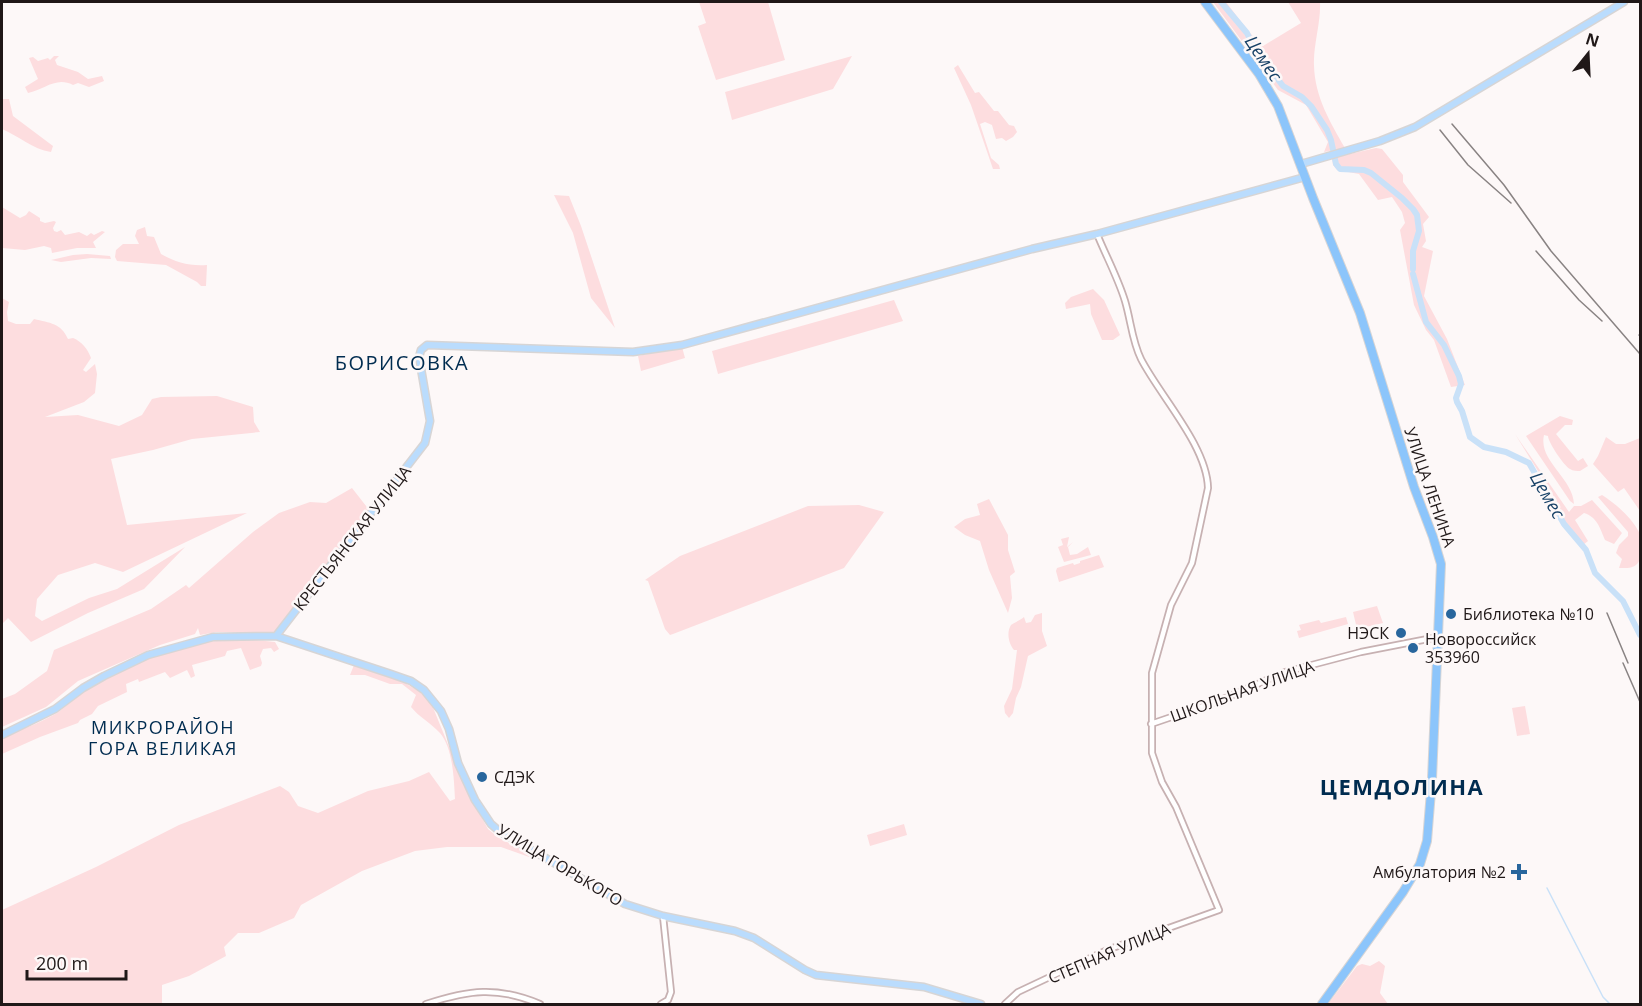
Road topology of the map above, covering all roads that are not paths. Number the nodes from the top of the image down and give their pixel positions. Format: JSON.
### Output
{"nodes":[{"id":1,"x":1205,"y":2,"type":"edge"},
{"id":2,"x":1624,"y":2,"type":"edge"},
{"id":3,"x":1301,"y":164,"type":"junction"},
{"id":4,"x":1305,"y":177,"type":"junction"},
{"id":5,"x":1097,"y":234,"type":"junction"},
{"id":6,"x":276,"y":636,"type":"junction"},
{"id":7,"x":1439,"y":636,"type":"junction"},
{"id":8,"x":1151,"y":724,"type":"junction"},
{"id":9,"x":2,"y":735,"type":"edge"},
{"id":10,"x":663,"y":916,"type":"junction"},
{"id":11,"x":426,"y":1005,"type":"edge"},
{"id":12,"x":540,"y":1005,"type":"edge"},
{"id":13,"x":661,"y":1005,"type":"edge"},
{"id":14,"x":981,"y":1005,"type":"edge"},
{"id":15,"x":1005,"y":1005,"type":"edge"},
{"id":16,"x":1322,"y":1005,"type":"edge"}],
"edges":[{"from":1,"to":3,"type":"highway"},
{"from":2,"to":3,"type":"main road"},
{"from":3,"to":4,"type":"highway","name":"УЛИЦА ЛЕНИНА"},
{"from":4,"to":5,"type":"main road"},
{"from":4,"to":7,"type":"highway","name":"УЛИЦА ЛЕНИНА"},
{"from":5,"to":6,"type":"main road","name":"КРЕСТЬЯНСКАЯ УЛИЦА"},
{"from":5,"to":8,"type":"street"},
{"from":6,"to":9,"type":"main road"},
{"from":6,"to":10,"type":"main road","name":"УЛИЦА ГОРЬКОГО"},
{"from":7,"to":8,"type":"street","name":"ШКОЛЬНАЯ УЛИЦА"},
{"from":7,"to":16,"type":"highway","name":"УЛИЦА ЛЕНИНА"},
{"from":8,"to":15,"type":"street","name":"СТЕПНАЯ УЛИЦА"},
{"from":10,"to":13,"type":"street"},
{"from":10,"to":14,"type":"main road","name":"УЛИЦА ГОРЬКОГО"},
{"from":11,"to":12,"type":"street"}]}
